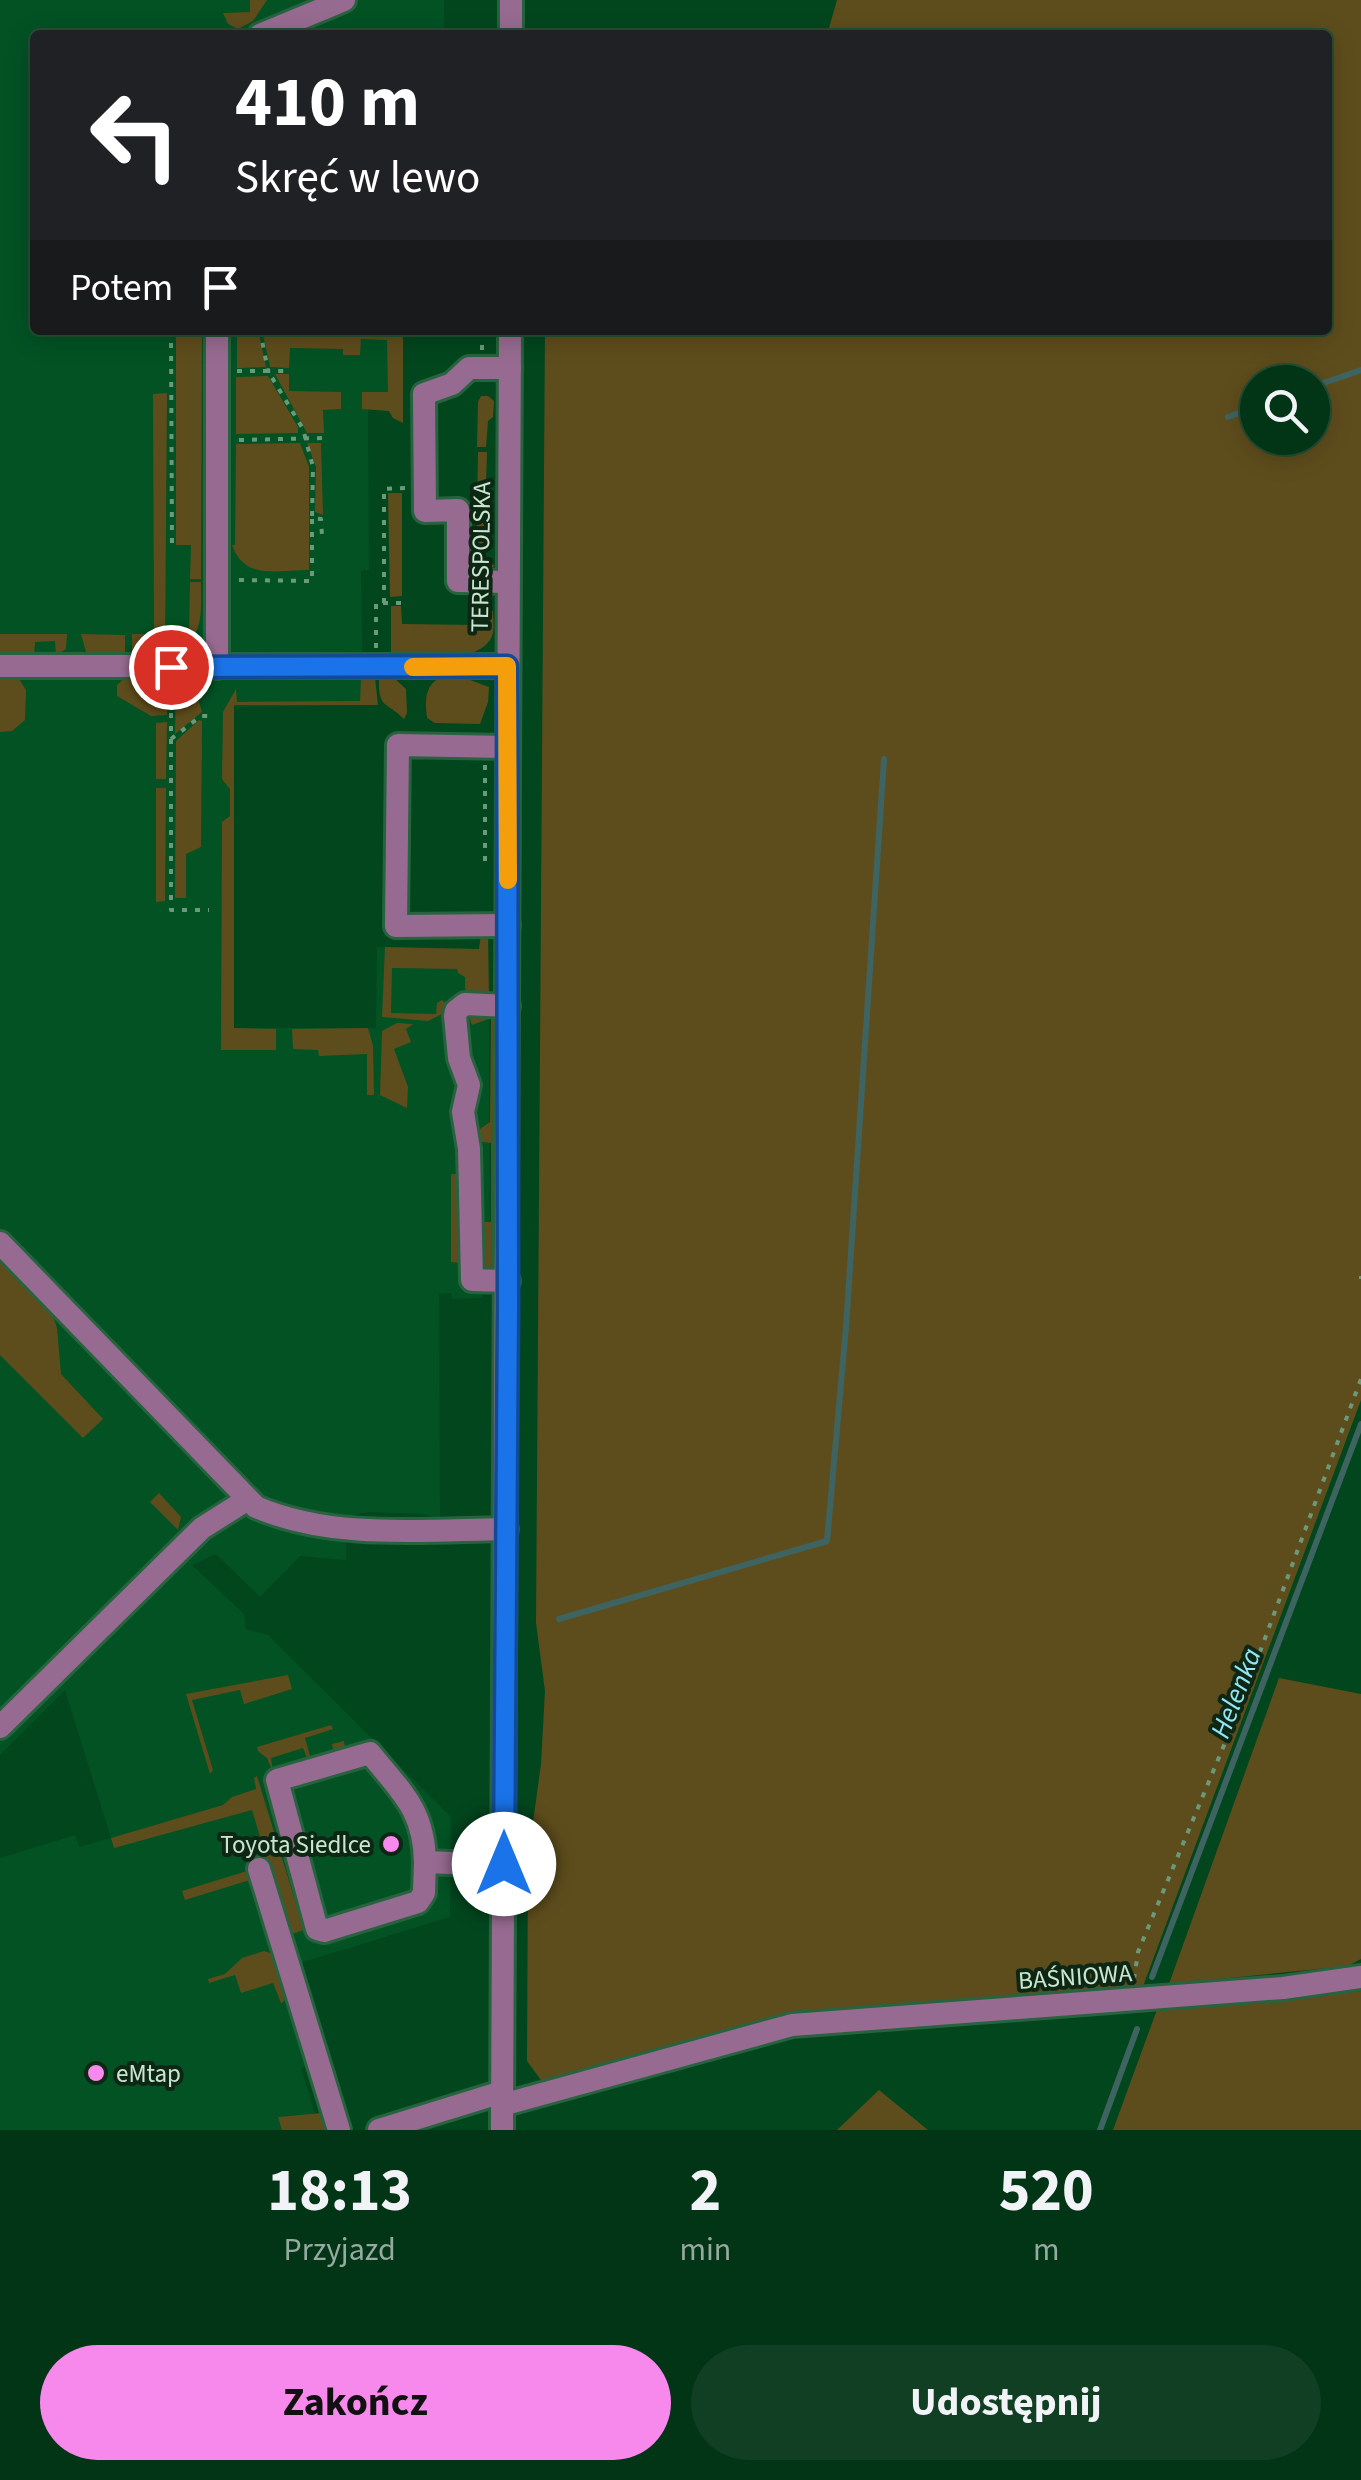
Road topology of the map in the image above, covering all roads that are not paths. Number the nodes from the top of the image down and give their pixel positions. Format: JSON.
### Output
{"nodes":[{"id":1,"x":344,"y":0,"type":"edge"},
{"id":2,"x":511,"y":0,"type":"edge"},
{"id":3,"x":272,"y":30,"type":"edge"},
{"id":4,"x":512,"y":30,"type":"edge"},
{"id":5,"x":217,"y":335,"type":"edge"},
{"id":6,"x":510,"y":335,"type":"edge"},
{"id":7,"x":510,"y":368,"type":"junction"},
{"id":8,"x":507,"y":582,"type":"junction"},
{"id":9,"x":0,"y":666,"type":"edge"},
{"id":10,"x":507,"y":666,"type":"junction"},
{"id":11,"x":217,"y":668,"type":"junction"},
{"id":12,"x":507,"y":746,"type":"junction"},
{"id":13,"x":508,"y":925,"type":"junction"},
{"id":14,"x":508,"y":1006,"type":"junction"},
{"id":15,"x":0,"y":1244,"type":"edge"},
{"id":16,"x":508,"y":1281,"type":"junction"},
{"id":17,"x":248,"y":1499,"type":"junction"},
{"id":18,"x":506,"y":1530,"type":"junction"},
{"id":19,"x":0,"y":1726,"type":"edge"},
{"id":20,"x":424,"y":1862,"type":"junction"},
{"id":21,"x":504,"y":1864,"type":"junction"},
{"id":22,"x":259,"y":1869,"type":"dead end"},
{"id":23,"x":1361,"y":1977,"type":"edge"},
{"id":24,"x":502,"y":2099,"type":"junction"},
{"id":25,"x":339,"y":2130,"type":"edge"},
{"id":26,"x":380,"y":2130,"type":"edge"},
{"id":27,"x":502,"y":2130,"type":"edge"}],
"edges":[{"from":1,"to":3,"type":"street"},
{"from":2,"to":4,"type":"street"},
{"from":5,"to":11,"type":"street"},
{"from":6,"to":7,"type":"street","name":"TERESPOLSKA"},
{"from":7,"to":8,"type":"street","name":"TERESPOLSKA"},
{"from":7,"to":8,"type":"street"},
{"from":8,"to":10,"type":"street","name":"TERESPOLSKA"},
{"from":9,"to":11,"type":"street"},
{"from":10,"to":11,"type":"street"},
{"from":10,"to":12,"type":"street","name":"TERESPOLSKA"},
{"from":12,"to":13,"type":"street","name":"TERESPOLSKA"},
{"from":12,"to":13,"type":"street"},
{"from":13,"to":14,"type":"street","name":"TERESPOLSKA"},
{"from":14,"to":16,"type":"street","name":"TERESPOLSKA"},
{"from":14,"to":16,"type":"street"},
{"from":15,"to":17,"type":"street"},
{"from":16,"to":18,"type":"street","name":"TERESPOLSKA"},
{"from":17,"to":18,"type":"street"},
{"from":17,"to":19,"type":"street"},
{"from":18,"to":21,"type":"street","name":"TERESPOLSKA"},
{"from":20,"to":20,"type":"street"},
{"from":20,"to":21,"type":"street"},
{"from":21,"to":24,"type":"street","name":"TERESPOLSKA"},
{"from":22,"to":25,"type":"street"},
{"from":23,"to":24,"type":"street","name":"BAŚNIOWA"},
{"from":24,"to":26,"type":"street","name":"BAŚNIOWA"},
{"from":24,"to":27,"type":"street","name":"TERESPOLSKA"}]}
